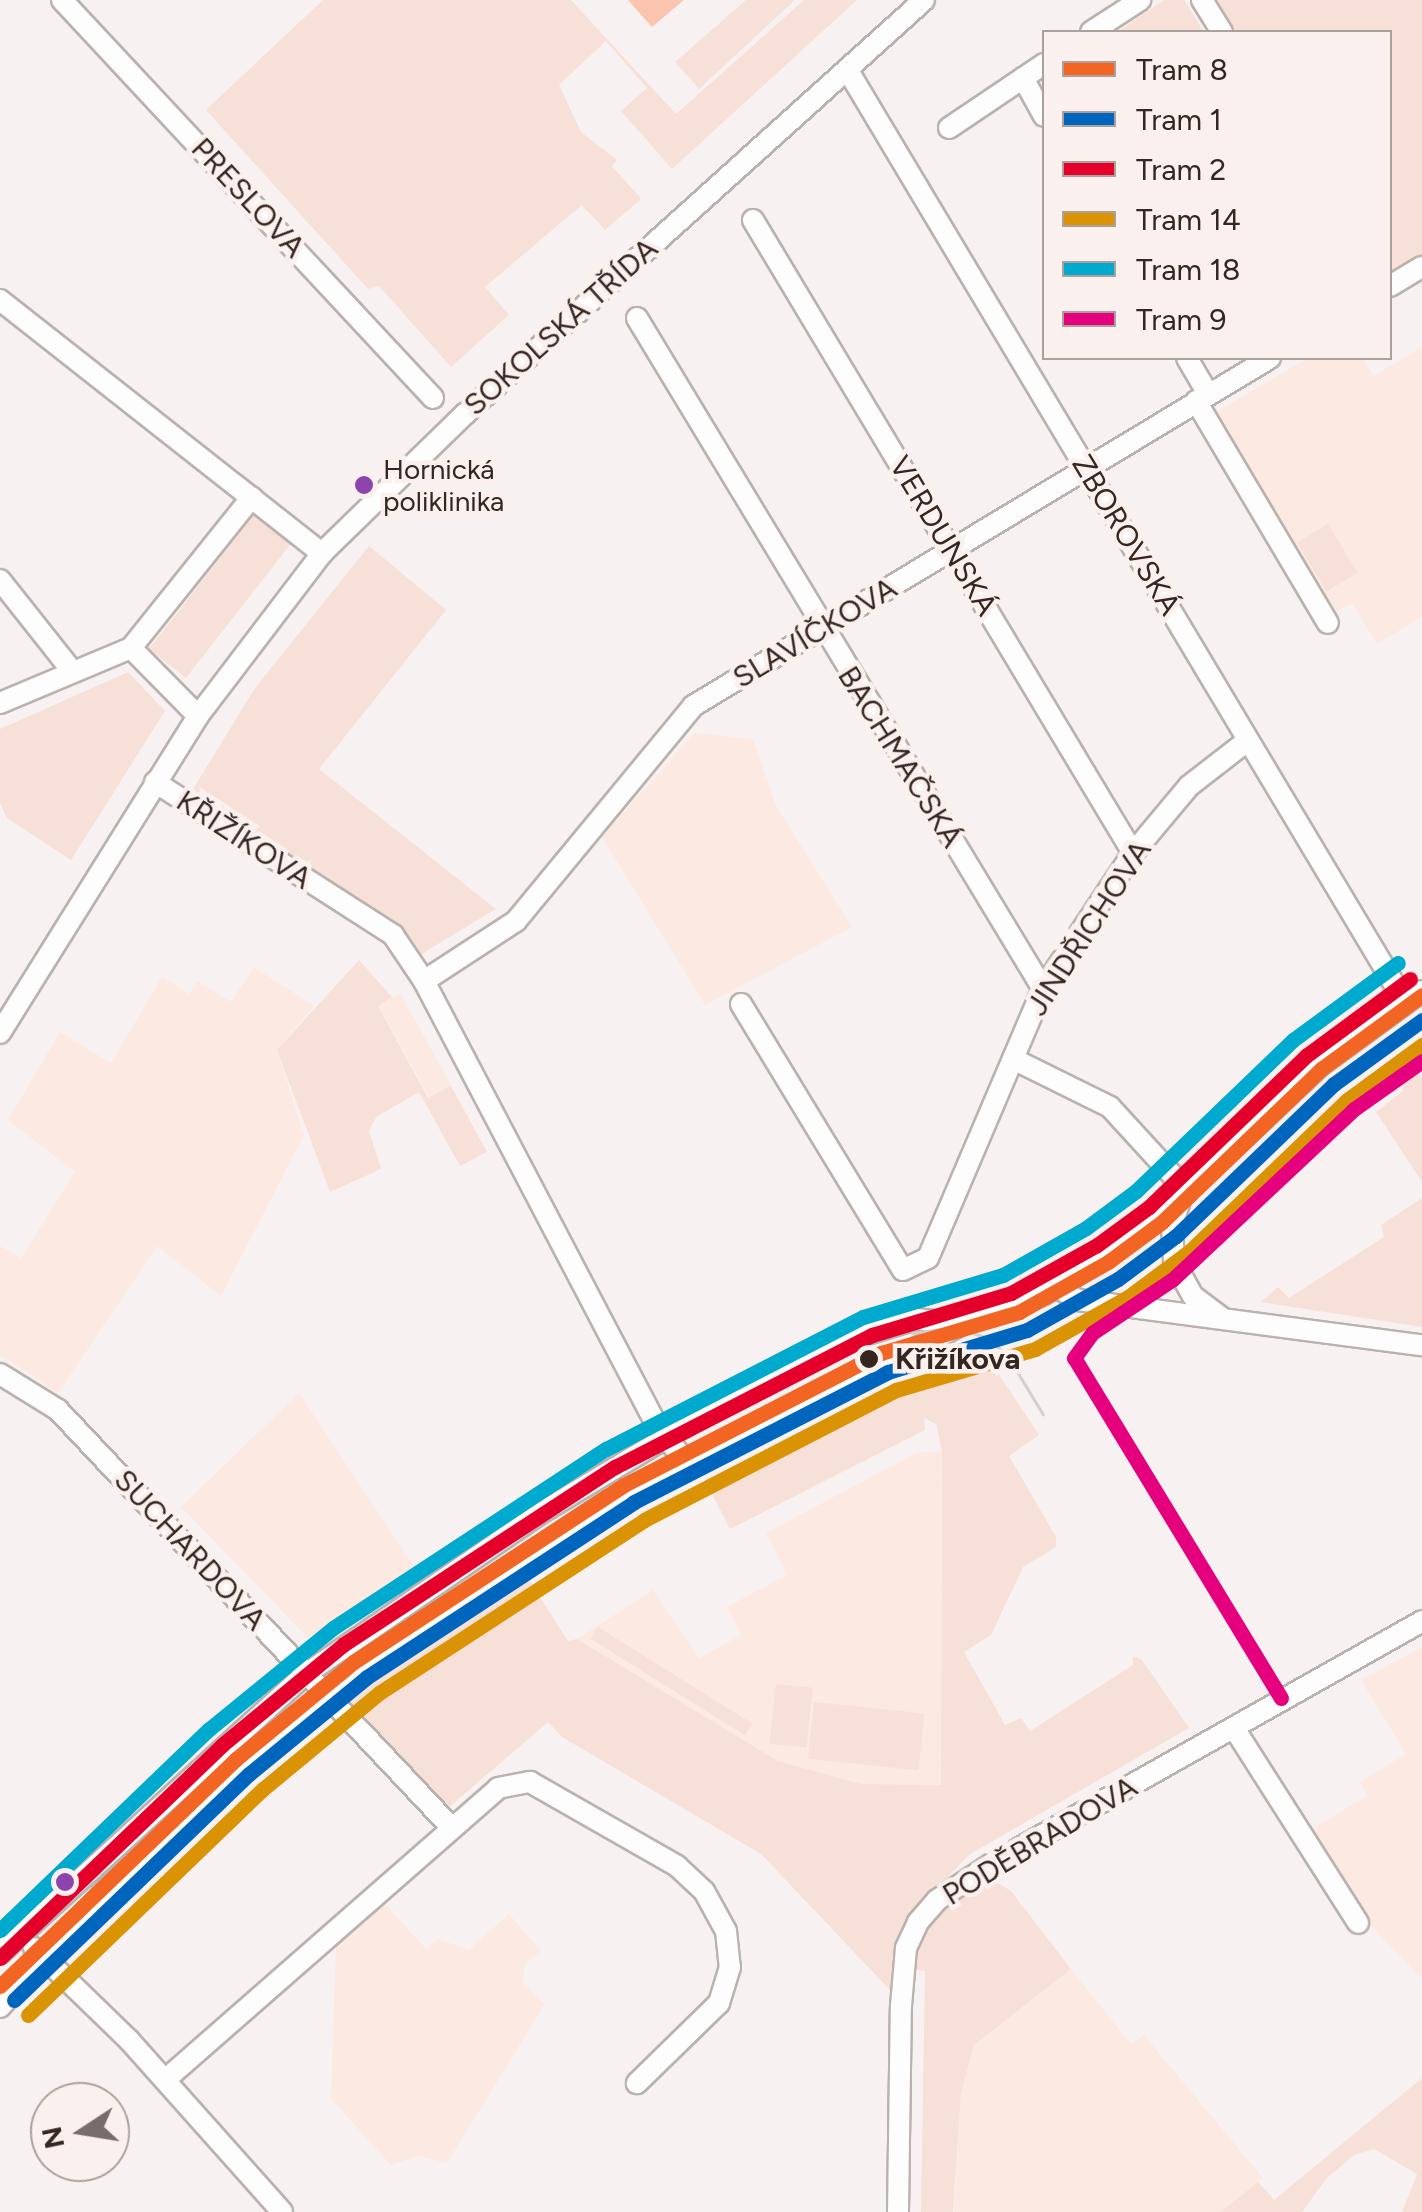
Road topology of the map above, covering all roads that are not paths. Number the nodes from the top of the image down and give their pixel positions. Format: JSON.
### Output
{"nodes":[{"id":1,"x":62,"y":0,"type":"edge"},
{"id":2,"x":924,"y":0,"type":"edge"},
{"id":3,"x":1140,"y":0,"type":"edge"},
{"id":4,"x":1202,"y":0,"type":"edge"},
{"id":5,"x":1094,"y":30,"type":"edge"},
{"id":6,"x":1221,"y":30,"type":"edge"},
{"id":7,"x":1042,"y":65,"type":"edge"},
{"id":8,"x":847,"y":69,"type":"junction"},
{"id":9,"x":1023,"y":78,"type":"junction"},
{"id":10,"x":1042,"y":112,"type":"edge"},
{"id":11,"x":949,"y":128,"type":"dead end"},
{"id":12,"x":753,"y":220,"type":"dead end"},
{"id":13,"x":1422,"y":268,"type":"edge"},
{"id":14,"x":1392,"y":285,"type":"edge"},
{"id":15,"x":0,"y":300,"type":"edge"},
{"id":16,"x":637,"y":318,"type":"dead end"},
{"id":17,"x":1188,"y":360,"type":"edge"},
{"id":18,"x":1267,"y":360,"type":"edge"},
{"id":19,"x":433,"y":398,"type":"dead end"},
{"id":20,"x":1202,"y":398,"type":"junction"},
{"id":21,"x":1087,"y":468,"type":"junction"},
{"id":22,"x":252,"y":497,"type":"junction"},
{"id":23,"x":951,"y":550,"type":"junction"},
{"id":24,"x":322,"y":553,"type":"junction"},
{"id":25,"x":0,"y":580,"type":"edge"},
{"id":26,"x":1328,"y":622,"type":"dead end"},
{"id":27,"x":820,"y":630,"type":"junction"},
{"id":28,"x":132,"y":648,"type":"junction"},
{"id":29,"x":72,"y":671,"type":"junction"},
{"id":30,"x":0,"y":703,"type":"edge"},
{"id":31,"x":198,"y":716,"type":"junction"},
{"id":32,"x":1248,"y":741,"type":"junction"},
{"id":33,"x":155,"y":782,"type":"junction"},
{"id":34,"x":1134,"y":853,"type":"junction"},
{"id":35,"x":424,"y":981,"type":"junction"},
{"id":36,"x":1043,"y":988,"type":"junction"},
{"id":37,"x":1413,"y":996,"type":"edge"},
{"id":38,"x":742,"y":1004,"type":"dead end"},
{"id":39,"x":0,"y":1033,"type":"edge"},
{"id":40,"x":1013,"y":1058,"type":"junction"},
{"id":41,"x":1187,"y":1190,"type":"junction"},
{"id":42,"x":1057,"y":1288,"type":"junction"},
{"id":43,"x":1226,"y":1319,"type":"junction"},
{"id":44,"x":962,"y":1324,"type":"junction"},
{"id":45,"x":1422,"y":1345,"type":"edge"},
{"id":46,"x":0,"y":1374,"type":"edge"},
{"id":47,"x":671,"y":1445,"type":"junction"},
{"id":48,"x":1422,"y":1622,"type":"edge"},
{"id":49,"x":307,"y":1673,"type":"junction"},
{"id":50,"x":326,"y":1692,"type":"junction"},
{"id":51,"x":1234,"y":1728,"type":"junction"},
{"id":52,"x":450,"y":1827,"type":"junction"},
{"id":53,"x":1358,"y":1924,"type":"dead end"},
{"id":54,"x":5,"y":1942,"type":"edge"},
{"id":55,"x":52,"y":1959,"type":"junction"},
{"id":56,"x":0,"y":2006,"type":"edge"},
{"id":57,"x":165,"y":2080,"type":"junction"},
{"id":58,"x":638,"y":2082,"type":"dead end"},
{"id":59,"x":282,"y":2212,"type":"edge"},
{"id":60,"x":898,"y":2212,"type":"edge"}],
"edges":[{"from":1,"to":19,"type":"street","name":"PRESLOVA"},
{"from":2,"to":8,"type":"street","name":"SOKOLSKÁ TŘÍDA"},
{"from":3,"to":5,"type":"street"},
{"from":4,"to":6,"type":"street"},
{"from":7,"to":9,"type":"street"},
{"from":8,"to":21,"type":"street","name":"ZBOROVSKÁ"},
{"from":8,"to":24,"type":"street","name":"SOKOLSKÁ TŘÍDA"},
{"from":9,"to":10,"type":"street"},
{"from":9,"to":11,"type":"street"},
{"from":12,"to":23,"type":"street","name":"VERDUNSKÁ"},
{"from":13,"to":14,"type":"street"},
{"from":15,"to":22,"type":"street"},
{"from":16,"to":27,"type":"street","name":"BACHMAČSKÁ"},
{"from":17,"to":20,"type":"street"},
{"from":18,"to":20,"type":"street","name":"SLAVÍČKOVA"},
{"from":20,"to":21,"type":"street","name":"SLAVÍČKOVA"},
{"from":20,"to":26,"type":"street"},
{"from":21,"to":23,"type":"street","name":"SLAVÍČKOVA"},
{"from":21,"to":32,"type":"street","name":"ZBOROVSKÁ"},
{"from":22,"to":24,"type":"street"},
{"from":22,"to":28,"type":"street"},
{"from":23,"to":27,"type":"street","name":"SLAVÍČKOVA"},
{"from":23,"to":34,"type":"street","name":"VERDUNSKÁ"},
{"from":24,"to":31,"type":"street","name":"SOKOLSKÁ TŘÍDA"},
{"from":25,"to":29,"type":"street"},
{"from":27,"to":35,"type":"street","name":"SLAVÍČKOVA"},
{"from":27,"to":36,"type":"street","name":"BACHMAČSKÁ"},
{"from":28,"to":29,"type":"street"},
{"from":28,"to":31,"type":"street"},
{"from":29,"to":30,"type":"street"},
{"from":31,"to":33,"type":"street","name":"SOKOLSKÁ TŘÍDA"},
{"from":32,"to":34,"type":"street","name":"JINDŘICHOVA"},
{"from":32,"to":37,"type":"street","name":"ZBOROVSKÁ"},
{"from":33,"to":35,"type":"street","name":"KŘIŽÍKOVA"},
{"from":33,"to":39,"type":"street","name":"SOKOLSKÁ TŘÍDA"},
{"from":34,"to":36,"type":"street","name":"JINDŘICHOVA"},
{"from":35,"to":47,"type":"street","name":"KŘIŽÍKOVA"},
{"from":36,"to":40,"type":"street","name":"JINDŘICHOVA"},
{"from":37,"to":41,"type":"street"},
{"from":38,"to":40,"type":"street","name":"JINDŘICHOVA"},
{"from":40,"to":41,"type":"street"},
{"from":41,"to":42,"type":"street"},
{"from":41,"to":43,"type":"street"},
{"from":42,"to":43,"type":"street"},
{"from":42,"to":44,"type":"street"},
{"from":43,"to":45,"type":"street"},
{"from":44,"to":47,"type":"street"},
{"from":44,"to":50,"type":"street"},
{"from":46,"to":49,"type":"street","name":"SUCHARDOVA"},
{"from":47,"to":49,"type":"street"},
{"from":48,"to":51,"type":"street","name":"PODĚBRADOVA"},
{"from":49,"to":50,"type":"street","name":"SUCHARDOVA"},
{"from":49,"to":54,"type":"street"},
{"from":50,"to":52,"type":"street","name":"SUCHARDOVA"},
{"from":50,"to":55,"type":"street"},
{"from":51,"to":53,"type":"street"},
{"from":51,"to":60,"type":"street","name":"PODĚBRADOVA"},
{"from":52,"to":57,"type":"street"},
{"from":52,"to":58,"type":"street"},
{"from":54,"to":55,"type":"street"},
{"from":55,"to":56,"type":"street"},
{"from":55,"to":57,"type":"street"},
{"from":57,"to":59,"type":"street"}]}
